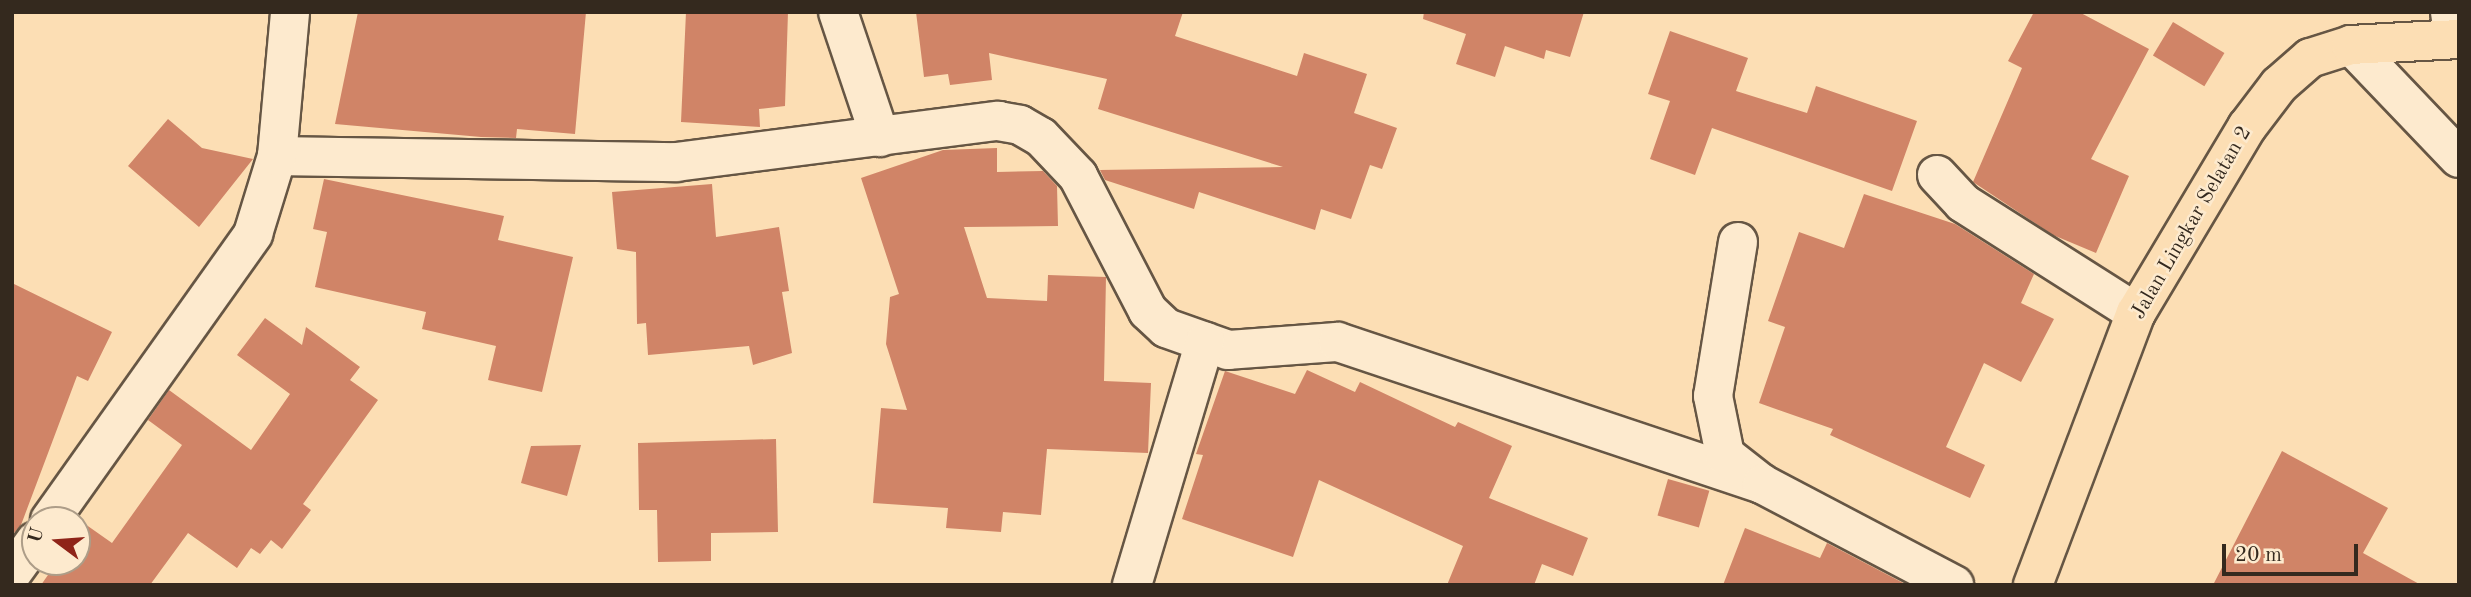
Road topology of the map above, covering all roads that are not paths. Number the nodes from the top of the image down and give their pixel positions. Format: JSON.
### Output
{"nodes":[{"id":1,"x":290,"y":12,"type":"edge"},
{"id":2,"x":838,"y":12,"type":"edge"},
{"id":3,"x":2454,"y":30,"type":"edge"},
{"id":4,"x":2351,"y":45,"type":"junction"},
{"id":5,"x":880,"y":137,"type":"junction"},
{"id":6,"x":277,"y":156,"type":"junction"},
{"id":7,"x":2459,"y":158,"type":"edge"},
{"id":8,"x":1937,"y":175,"type":"dead end"},
{"id":9,"x":1738,"y":242,"type":"dead end"},
{"id":10,"x":2136,"y":313,"type":"junction"},
{"id":11,"x":1205,"y":342,"type":"junction"},
{"id":12,"x":1762,"y":484,"type":"junction"},
{"id":13,"x":60,"y":506,"type":"edge"},
{"id":14,"x":1132,"y":585,"type":"edge"},
{"id":15,"x":1954,"y":585,"type":"edge"},
{"id":16,"x":2033,"y":585,"type":"edge"}],
"edges":[{"from":1,"to":6,"type":"street"},
{"from":2,"to":5,"type":"street"},
{"from":3,"to":4,"type":"highway","name":"Jalan Lingkar Selatan 2"},
{"from":4,"to":7,"type":"street"},
{"from":4,"to":10,"type":"highway","name":"Jalan Lingkar Selatan 2"},
{"from":5,"to":6,"type":"street"},
{"from":5,"to":11,"type":"street"},
{"from":6,"to":13,"type":"street"},
{"from":8,"to":10,"type":"street"},
{"from":9,"to":12,"type":"street"},
{"from":10,"to":16,"type":"highway","name":"Jalan Lingkar Selatan 2"},
{"from":11,"to":12,"type":"street"},
{"from":11,"to":14,"type":"street"},
{"from":12,"to":15,"type":"street"}]}
